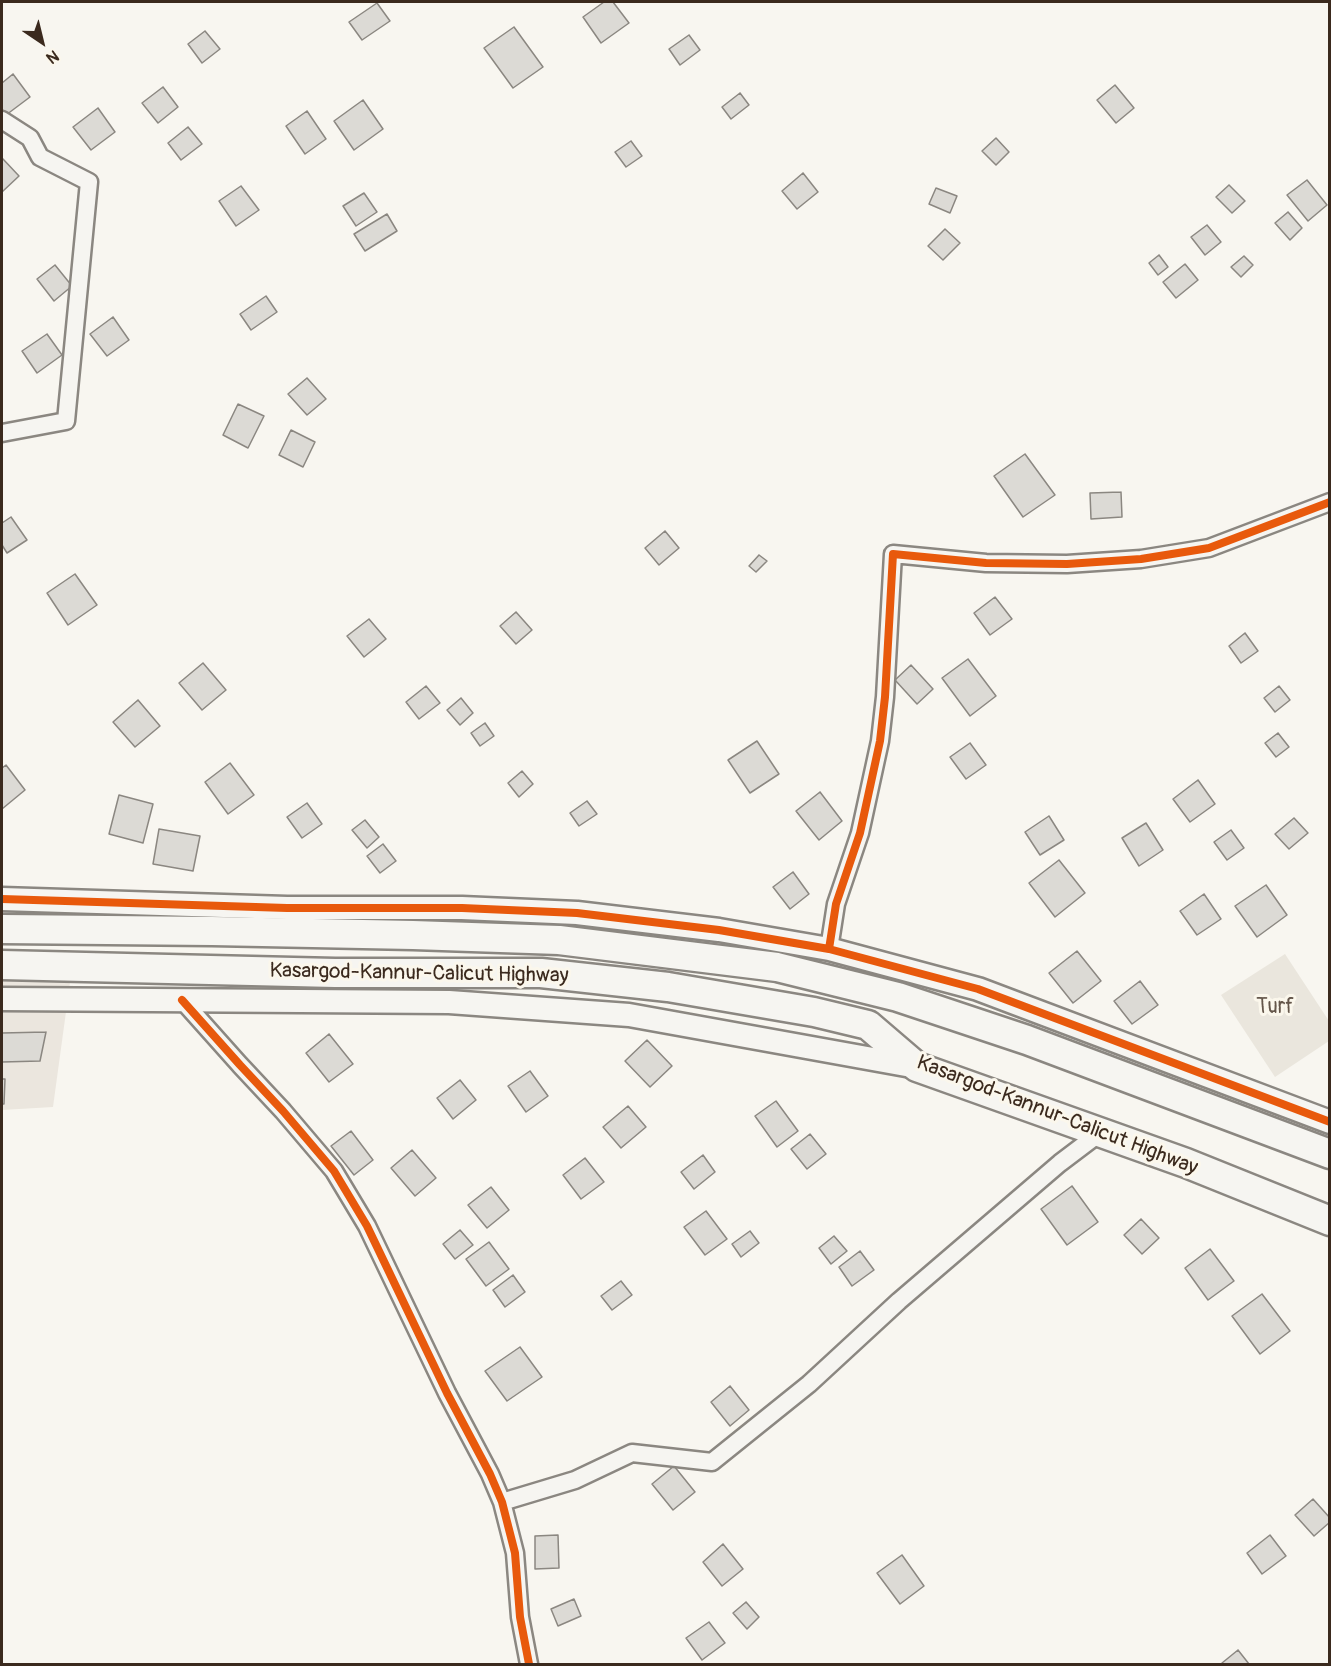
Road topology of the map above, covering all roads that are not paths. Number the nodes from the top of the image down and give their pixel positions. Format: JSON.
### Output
{"nodes":[{"id":1,"x":2,"y":120,"type":"edge"},
{"id":2,"x":2,"y":433,"type":"edge"},
{"id":3,"x":1329,"y":502,"type":"edge"},
{"id":4,"x":2,"y":899,"type":"edge"},
{"id":5,"x":2,"y":929,"type":"edge"},
{"id":6,"x":829,"y":949,"type":"junction"},
{"id":7,"x":2,"y":965,"type":"edge"},
{"id":8,"x":2,"y":999,"type":"edge"},
{"id":9,"x":182,"y":1000,"type":"junction"},
{"id":10,"x":917,"y":1067,"type":"junction"},
{"id":11,"x":1329,"y":1122,"type":"edge"},
{"id":12,"x":1101,"y":1132,"type":"junction"},
{"id":13,"x":1329,"y":1154,"type":"edge"},
{"id":14,"x":1329,"y":1221,"type":"edge"},
{"id":15,"x":502,"y":1502,"type":"junction"},
{"id":16,"x":529,"y":1665,"type":"edge"}],
"edges":[{"from":1,"to":2,"type":"street"},
{"from":3,"to":6,"type":"street"},
{"from":4,"to":6,"type":"street"},
{"from":5,"to":13,"type":"highway","name":"Kasargod-Kannur-Calicut Highway"},
{"from":6,"to":11,"type":"street"},
{"from":7,"to":10,"type":"highway","name":"Kasargod-Kannur-Calicut Highway"},
{"from":8,"to":9,"type":"street"},
{"from":9,"to":10,"type":"street"},
{"from":9,"to":15,"type":"street"},
{"from":10,"to":12,"type":"highway","name":"Kasargod-Kannur-Calicut Highway"},
{"from":12,"to":14,"type":"highway","name":"Kasargod-Kannur-Calicut Highway"},
{"from":12,"to":15,"type":"street"},
{"from":15,"to":16,"type":"street"}]}
